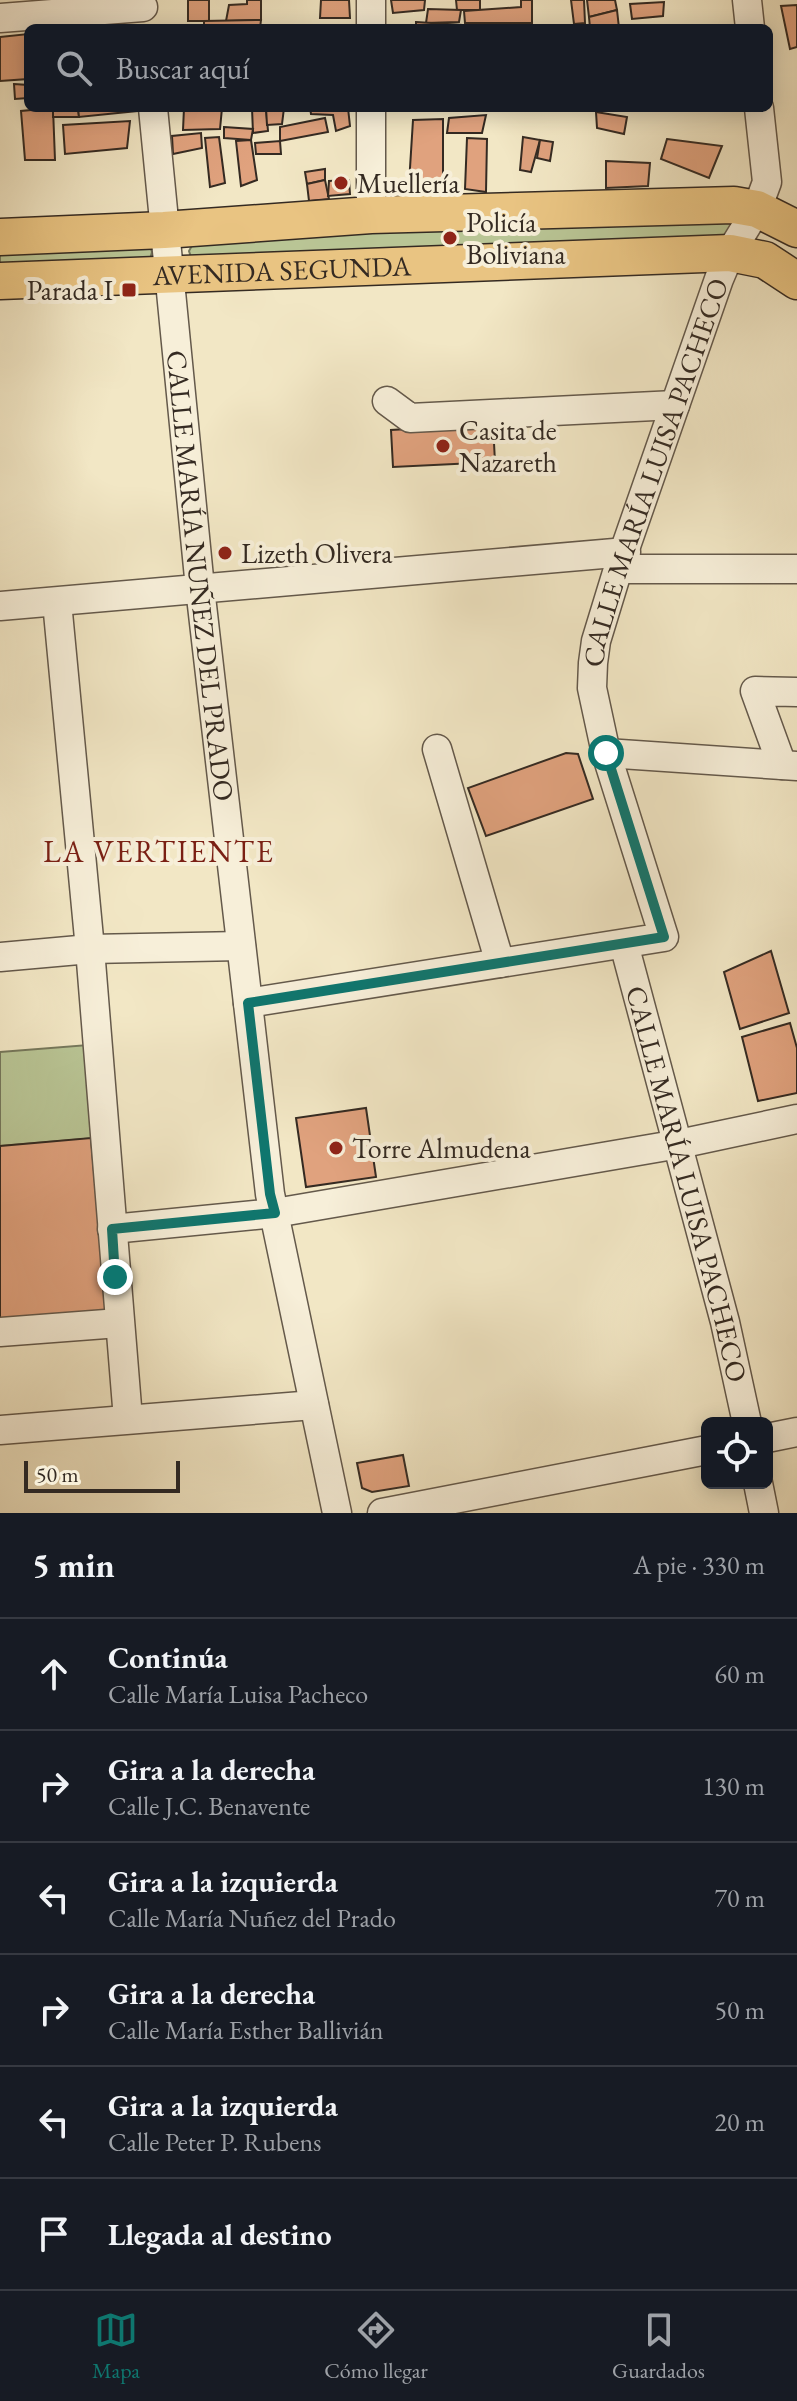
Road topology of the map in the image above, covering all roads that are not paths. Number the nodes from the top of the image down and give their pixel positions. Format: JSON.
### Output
{"nodes":[{"id":1,"x":371,"y":0,"type":"edge"},
{"id":2,"x":747,"y":0,"type":"edge"},
{"id":3,"x":144,"y":12,"type":"edge"},
{"id":4,"x":0,"y":18,"type":"edge"},
{"id":5,"x":371,"y":24,"type":"edge"},
{"id":6,"x":750,"y":24,"type":"edge"},
{"id":7,"x":153,"y":112,"type":"edge"},
{"id":8,"x":371,"y":112,"type":"edge"},
{"id":9,"x":759,"y":112,"type":"edge"},
{"id":10,"x":757,"y":209,"type":"junction"},
{"id":11,"x":371,"y":215,"type":"junction"},
{"id":12,"x":797,"y":229,"type":"edge"},
{"id":13,"x":164,"y":230,"type":"junction"},
{"id":14,"x":0,"y":237,"type":"edge"},
{"id":15,"x":730,"y":253,"type":"junction"},
{"id":16,"x":168,"y":273,"type":"junction"},
{"id":17,"x":0,"y":281,"type":"edge"},
{"id":18,"x":797,"y":281,"type":"edge"},
{"id":19,"x":387,"y":401,"type":"dead end"},
{"id":20,"x":675,"y":405,"type":"junction"},
{"id":21,"x":622,"y":560,"type":"junction"},
{"id":22,"x":797,"y":569,"type":"edge"},
{"id":23,"x":200,"y":588,"type":"junction"},
{"id":24,"x":57,"y":602,"type":"junction"},
{"id":25,"x":0,"y":606,"type":"edge"},
{"id":26,"x":797,"y":692,"type":"edge"},
{"id":27,"x":437,"y":749,"type":"dead end"},
{"id":28,"x":606,"y":753,"type":"junction"},
{"id":29,"x":790,"y":765,"type":"edge"},
{"id":30,"x":624,"y":944,"type":"junction"},
{"id":31,"x":241,"y":946,"type":"junction"},
{"id":32,"x":90,"y":949,"type":"junction"},
{"id":33,"x":0,"y":957,"type":"edge"},
{"id":34,"x":500,"y":963,"type":"junction"},
{"id":35,"x":248,"y":1003,"type":"junction"},
{"id":36,"x":797,"y":1119,"type":"edge"},
{"id":37,"x":679,"y":1144,"type":"junction"},
{"id":38,"x":275,"y":1213,"type":"junction"},
{"id":39,"x":112,"y":1229,"type":"junction"},
{"id":40,"x":119,"y":1323,"type":"junction"},
{"id":41,"x":0,"y":1332,"type":"edge"},
{"id":42,"x":314,"y":1405,"type":"junction"},
{"id":43,"x":746,"y":1417,"type":"edge"},
{"id":44,"x":128,"y":1419,"type":"junction"},
{"id":45,"x":0,"y":1430,"type":"edge"},
{"id":46,"x":797,"y":1432,"type":"edge"},
{"id":47,"x":773,"y":1437,"type":"edge"},
{"id":48,"x":701,"y":1451,"type":"edge"},
{"id":49,"x":759,"y":1489,"type":"edge"},
{"id":50,"x":337,"y":1513,"type":"edge"},
{"id":51,"x":382,"y":1513,"type":"edge"},
{"id":52,"x":764,"y":1513,"type":"edge"}],
"edges":[{"from":1,"to":5,"type":"street"},
{"from":2,"to":6,"type":"street"},
{"from":3,"to":4,"type":"street"},
{"from":7,"to":13,"type":"street","name":"CALLE MARÍA NUÑEZ DEL PRADO"},
{"from":8,"to":11,"type":"street"},
{"from":9,"to":10,"type":"street","name":"CALLE MARÍA LUISA PACHECO"},
{"from":10,"to":11,"type":"main road","name":"AVENIDA SEGUNDA"},
{"from":10,"to":12,"type":"main road","name":"AVENIDA SEGUNDA"},
{"from":10,"to":15,"type":"street","name":"CALLE MARÍA LUISA PACHECO"},
{"from":11,"to":13,"type":"main road","name":"AVENIDA SEGUNDA"},
{"from":13,"to":14,"type":"main road","name":"AVENIDA SEGUNDA"},
{"from":13,"to":16,"type":"street","name":"CALLE MARÍA NUÑEZ DEL PRADO"},
{"from":15,"to":16,"type":"main road","name":"AVENIDA SEGUNDA"},
{"from":15,"to":18,"type":"main road","name":"AVENIDA SEGUNDA"},
{"from":15,"to":20,"type":"street","name":"CALLE MARÍA LUISA PACHECO"},
{"from":16,"to":17,"type":"main road","name":"AVENIDA SEGUNDA"},
{"from":16,"to":23,"type":"street","name":"CALLE MARÍA NUÑEZ DEL PRADO"},
{"from":19,"to":20,"type":"street"},
{"from":20,"to":21,"type":"street","name":"CALLE MARÍA LUISA PACHECO"},
{"from":21,"to":22,"type":"street"},
{"from":21,"to":23,"type":"street"},
{"from":21,"to":28,"type":"street","name":"CALLE MARÍA LUISA PACHECO"},
{"from":23,"to":24,"type":"street"},
{"from":23,"to":31,"type":"street","name":"CALLE MARÍA NUÑEZ DEL PRADO"},
{"from":24,"to":25,"type":"street"},
{"from":24,"to":32,"type":"street"},
{"from":26,"to":29,"type":"street"},
{"from":27,"to":34,"type":"street"},
{"from":28,"to":29,"type":"street"},
{"from":28,"to":30,"type":"street","name":"CALLE MARÍA LUISA PACHECO"},
{"from":30,"to":34,"type":"street"},
{"from":30,"to":37,"type":"street","name":"CALLE MARÍA LUISA PACHECO"},
{"from":31,"to":32,"type":"street"},
{"from":31,"to":35,"type":"street","name":"CALLE MARÍA NUÑEZ DEL PRADO"},
{"from":32,"to":33,"type":"street"},
{"from":32,"to":39,"type":"street"},
{"from":34,"to":35,"type":"street"},
{"from":35,"to":38,"type":"street","name":"CALLE MARÍA NUÑEZ DEL PRADO"},
{"from":36,"to":37,"type":"street"},
{"from":37,"to":38,"type":"street"},
{"from":37,"to":43,"type":"street","name":"CALLE MARÍA LUISA PACHECO"},
{"from":38,"to":39,"type":"street"},
{"from":38,"to":42,"type":"street","name":"CALLE MARÍA NUÑEZ DEL PRADO"},
{"from":39,"to":40,"type":"street"},
{"from":40,"to":41,"type":"street"},
{"from":40,"to":44,"type":"street"},
{"from":42,"to":44,"type":"street"},
{"from":42,"to":50,"type":"street","name":"CALLE MARÍA NUÑEZ DEL PRADO"},
{"from":44,"to":45,"type":"street"},
{"from":46,"to":47,"type":"street"},
{"from":48,"to":51,"type":"street"},
{"from":49,"to":52,"type":"street"}]}
